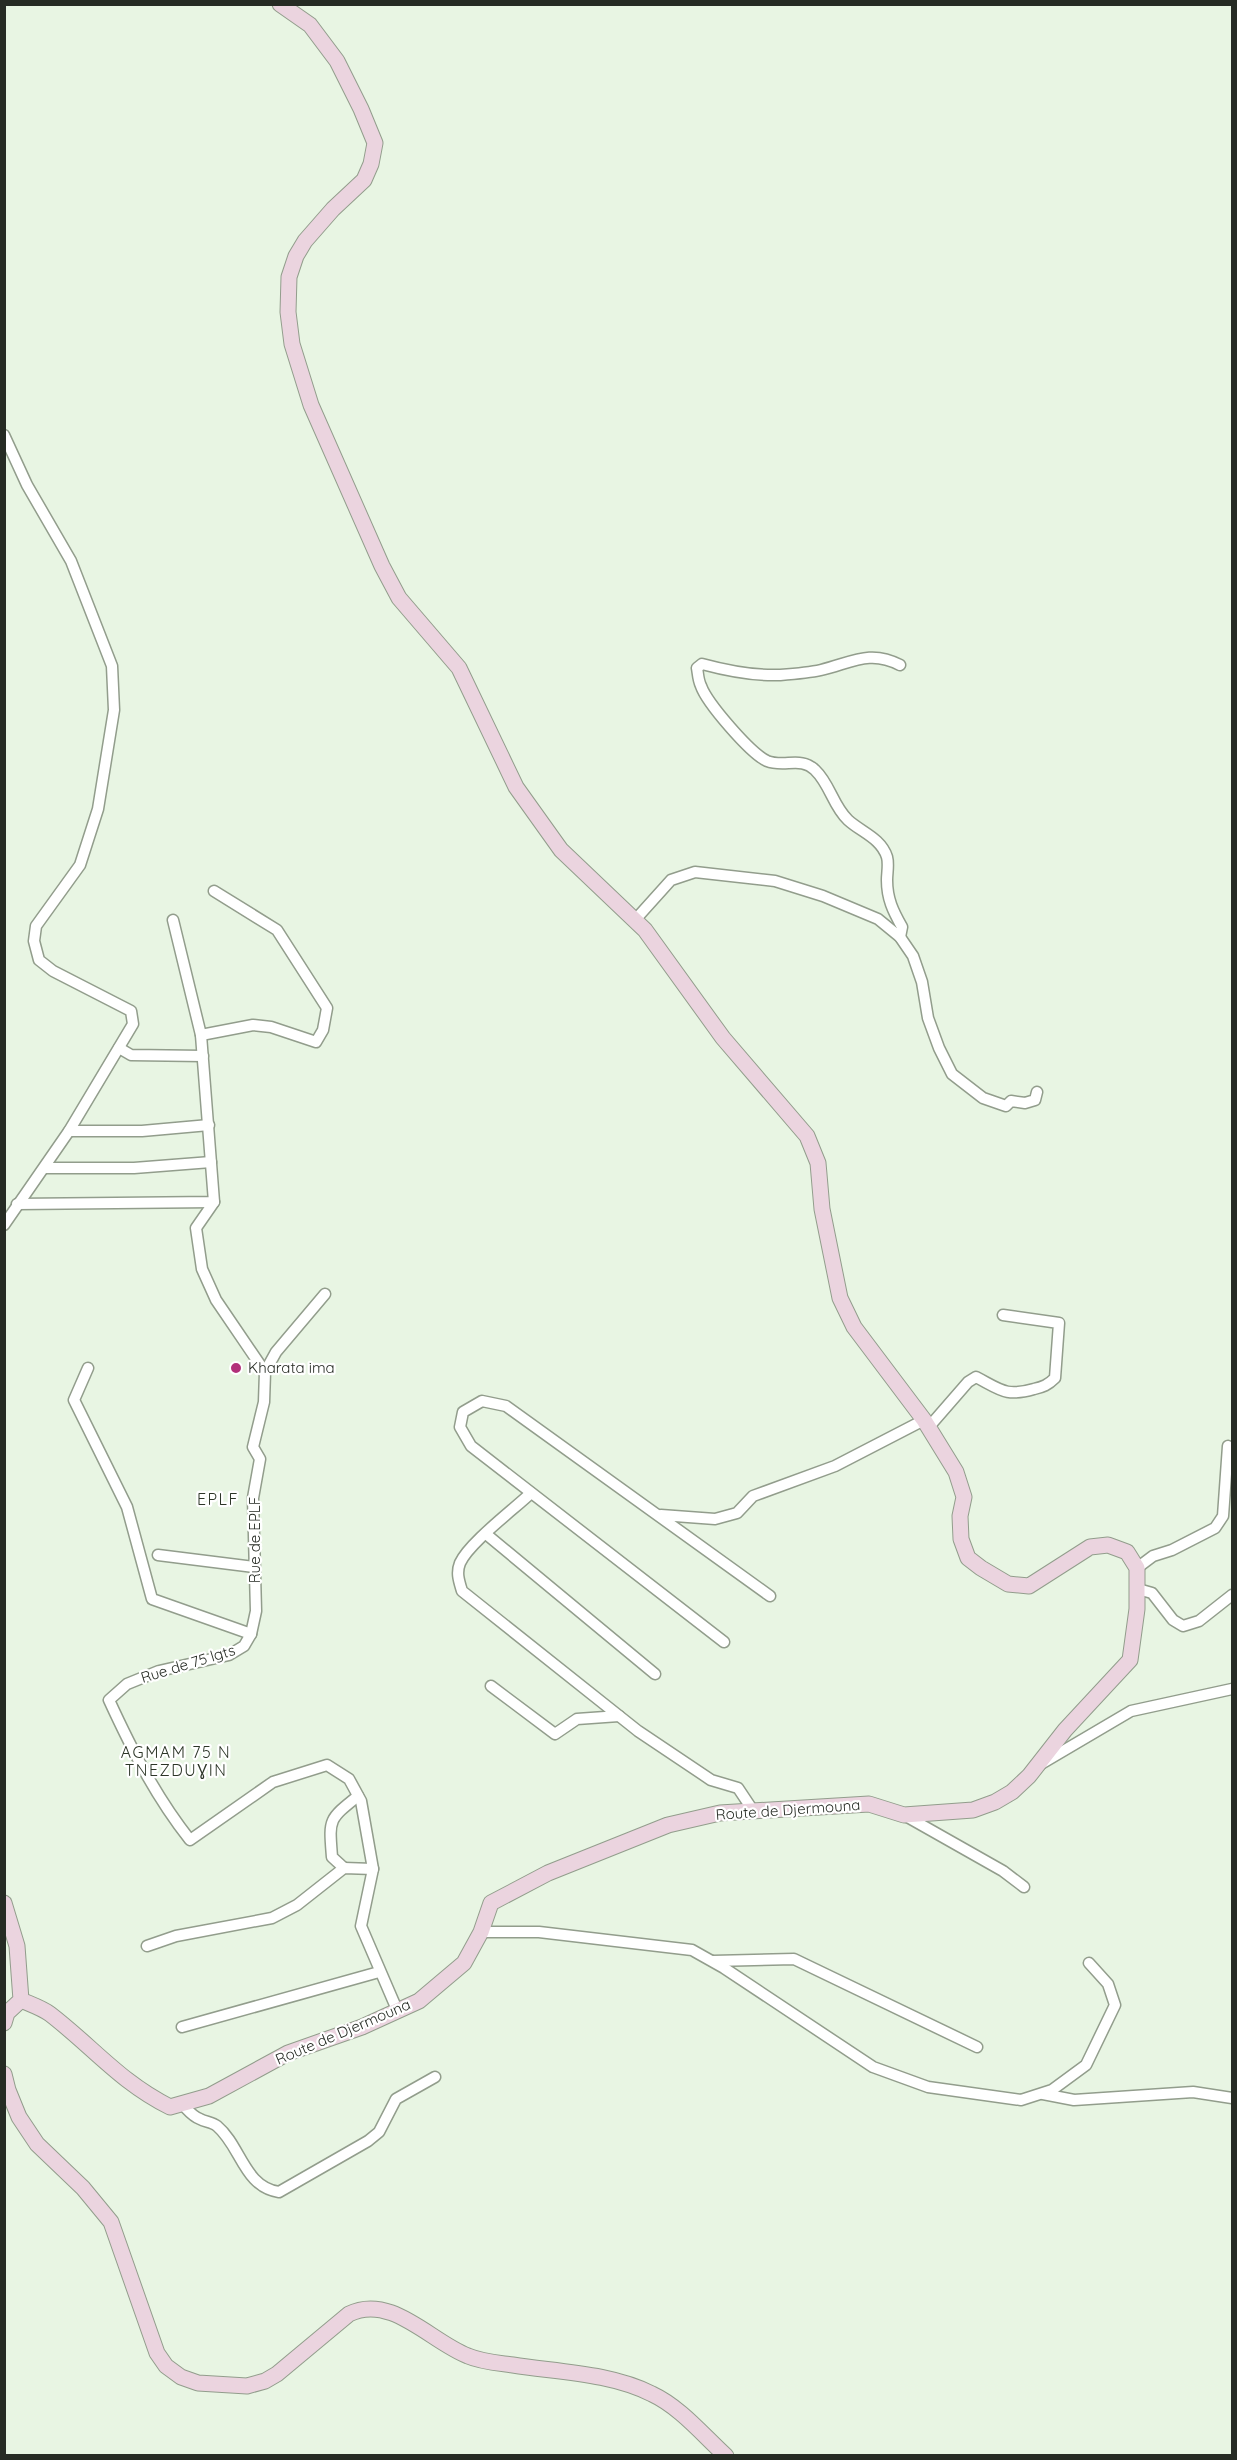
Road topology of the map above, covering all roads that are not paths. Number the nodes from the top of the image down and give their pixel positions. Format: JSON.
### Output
{"nodes":[{"id":1,"x":280,"y":4,"type":"edge"},
{"id":2,"x":4,"y":435,"type":"edge"},
{"id":3,"x":900,"y":664,"type":"dead end"},
{"id":4,"x":214,"y":891,"type":"dead end"},
{"id":5,"x":635,"y":920,"type":"junction"},
{"id":6,"x":173,"y":921,"type":"dead end"},
{"id":7,"x":900,"y":937,"type":"junction"},
{"id":8,"x":201,"y":1035,"type":"junction"},
{"id":9,"x":119,"y":1048,"type":"junction"},
{"id":10,"x":203,"y":1056,"type":"junction"},
{"id":11,"x":1037,"y":1092,"type":"dead end"},
{"id":12,"x":208,"y":1125,"type":"junction"},
{"id":13,"x":69,"y":1131,"type":"junction"},
{"id":14,"x":211,"y":1162,"type":"junction"},
{"id":15,"x":45,"y":1168,"type":"junction"},
{"id":16,"x":214,"y":1202,"type":"junction"},
{"id":17,"x":17,"y":1204,"type":"junction"},
{"id":18,"x":4,"y":1225,"type":"edge"},
{"id":19,"x":325,"y":1294,"type":"dead end"},
{"id":20,"x":1003,"y":1315,"type":"dead end"},
{"id":21,"x":88,"y":1368,"type":"dead end"},
{"id":22,"x":265,"y":1372,"type":"junction"},
{"id":23,"x":926,"y":1424,"type":"junction"},
{"id":24,"x":1228,"y":1446,"type":"dead end"},
{"id":25,"x":531,"y":1493,"type":"junction"},
{"id":26,"x":659,"y":1514,"type":"junction"},
{"id":27,"x":486,"y":1534,"type":"junction"},
{"id":28,"x":158,"y":1555,"type":"dead end"},
{"id":29,"x":254,"y":1567,"type":"junction"},
{"id":30,"x":1137,"y":1568,"type":"junction"},
{"id":31,"x":1233,"y":1595,"type":"edge"},
{"id":32,"x":770,"y":1596,"type":"dead end"},
{"id":33,"x":1137,"y":1596,"type":"junction"},
{"id":34,"x":251,"y":1634,"type":"junction"},
{"id":35,"x":724,"y":1642,"type":"dead end"},
{"id":36,"x":655,"y":1674,"type":"dead end"},
{"id":37,"x":491,"y":1686,"type":"dead end"},
{"id":38,"x":1233,"y":1689,"type":"edge"},
{"id":39,"x":619,"y":1716,"type":"junction"},
{"id":40,"x":1036,"y":1768,"type":"junction"},
{"id":41,"x":358,"y":1796,"type":"junction"},
{"id":42,"x":754,"y":1812,"type":"junction"},
{"id":43,"x":904,"y":1815,"type":"junction"},
{"id":44,"x":344,"y":1868,"type":"junction"},
{"id":45,"x":373,"y":1869,"type":"junction"},
{"id":46,"x":1024,"y":1887,"type":"dead end"},
{"id":47,"x":4,"y":1904,"type":"edge"},
{"id":48,"x":482,"y":1932,"type":"junction"},
{"id":49,"x":147,"y":1946,"type":"dead end"},
{"id":50,"x":713,"y":1961,"type":"junction"},
{"id":51,"x":1089,"y":1964,"type":"dead end"},
{"id":52,"x":379,"y":1972,"type":"junction"},
{"id":53,"x":21,"y":2000,"type":"junction"},
{"id":54,"x":398,"y":2012,"type":"junction"},
{"id":55,"x":4,"y":2024,"type":"edge"},
{"id":56,"x":182,"y":2027,"type":"dead end"},
{"id":57,"x":977,"y":2046,"type":"dead end"},
{"id":58,"x":4,"y":2074,"type":"edge"},
{"id":59,"x":435,"y":2077,"type":"dead end"},
{"id":60,"x":1040,"y":2094,"type":"junction"},
{"id":61,"x":1233,"y":2098,"type":"edge"},
{"id":62,"x":182,"y":2104,"type":"junction"},
{"id":63,"x":726,"y":2456,"type":"edge"}],
"edges":[{"from":1,"to":5,"type":"street"},
{"from":2,"to":9,"type":"street"},
{"from":3,"to":7,"type":"street"},
{"from":4,"to":8,"type":"street"},
{"from":5,"to":7,"type":"street"},
{"from":5,"to":23,"type":"street"},
{"from":6,"to":8,"type":"street"},
{"from":7,"to":11,"type":"street"},
{"from":8,"to":10,"type":"street"},
{"from":9,"to":10,"type":"street"},
{"from":9,"to":13,"type":"street"},
{"from":10,"to":12,"type":"street"},
{"from":12,"to":13,"type":"street"},
{"from":12,"to":14,"type":"street"},
{"from":13,"to":15,"type":"street"},
{"from":14,"to":15,"type":"street"},
{"from":14,"to":16,"type":"street"},
{"from":15,"to":17,"type":"street"},
{"from":16,"to":17,"type":"street"},
{"from":16,"to":22,"type":"street"},
{"from":17,"to":18,"type":"street"},
{"from":19,"to":22,"type":"street"},
{"from":20,"to":23,"type":"street"},
{"from":21,"to":34,"type":"street","name":"Rue de 75 lgts"},
{"from":22,"to":29,"type":"street","name":"Rue de EPLF"},
{"from":23,"to":26,"type":"street"},
{"from":23,"to":30,"type":"street"},
{"from":24,"to":30,"type":"street"},
{"from":25,"to":26,"type":"street"},
{"from":25,"to":27,"type":"street"},
{"from":25,"to":35,"type":"street"},
{"from":26,"to":32,"type":"street"},
{"from":27,"to":36,"type":"street"},
{"from":27,"to":39,"type":"street"},
{"from":28,"to":29,"type":"street"},
{"from":29,"to":34,"type":"street","name":"Rue de EPLF"},
{"from":30,"to":33,"type":"street","name":"Route de Djermouna"},
{"from":31,"to":33,"type":"street"},
{"from":33,"to":40,"type":"street","name":"Route de Djermouna"},
{"from":34,"to":41,"type":"street","name":"Rue de 75 lgts"},
{"from":37,"to":39,"type":"street"},
{"from":38,"to":40,"type":"street"},
{"from":39,"to":42,"type":"street"},
{"from":40,"to":43,"type":"street","name":"Route de Djermouna"},
{"from":41,"to":44,"type":"street"},
{"from":41,"to":45,"type":"street","name":"Rue de 75 lgts"},
{"from":42,"to":43,"type":"street","name":"Route de Djermouna"},
{"from":42,"to":48,"type":"street","name":"Route de Djermouna"},
{"from":43,"to":46,"type":"street"},
{"from":44,"to":45,"type":"street"},
{"from":44,"to":49,"type":"street"},
{"from":45,"to":52,"type":"street","name":"Rue de 75 lgts"},
{"from":47,"to":53,"type":"street"},
{"from":48,"to":50,"type":"street"},
{"from":48,"to":54,"type":"street","name":"Route de Djermouna"},
{"from":50,"to":57,"type":"street"},
{"from":50,"to":60,"type":"street"},
{"from":51,"to":60,"type":"street"},
{"from":52,"to":54,"type":"street","name":"Rue de 75 lgts"},
{"from":52,"to":56,"type":"street"},
{"from":53,"to":55,"type":"street"},
{"from":53,"to":62,"type":"street","name":"Route de Djermouna"},
{"from":54,"to":62,"type":"street","name":"Route de Djermouna"},
{"from":58,"to":63,"type":"street"},
{"from":59,"to":62,"type":"street"},
{"from":60,"to":61,"type":"street"}]}
